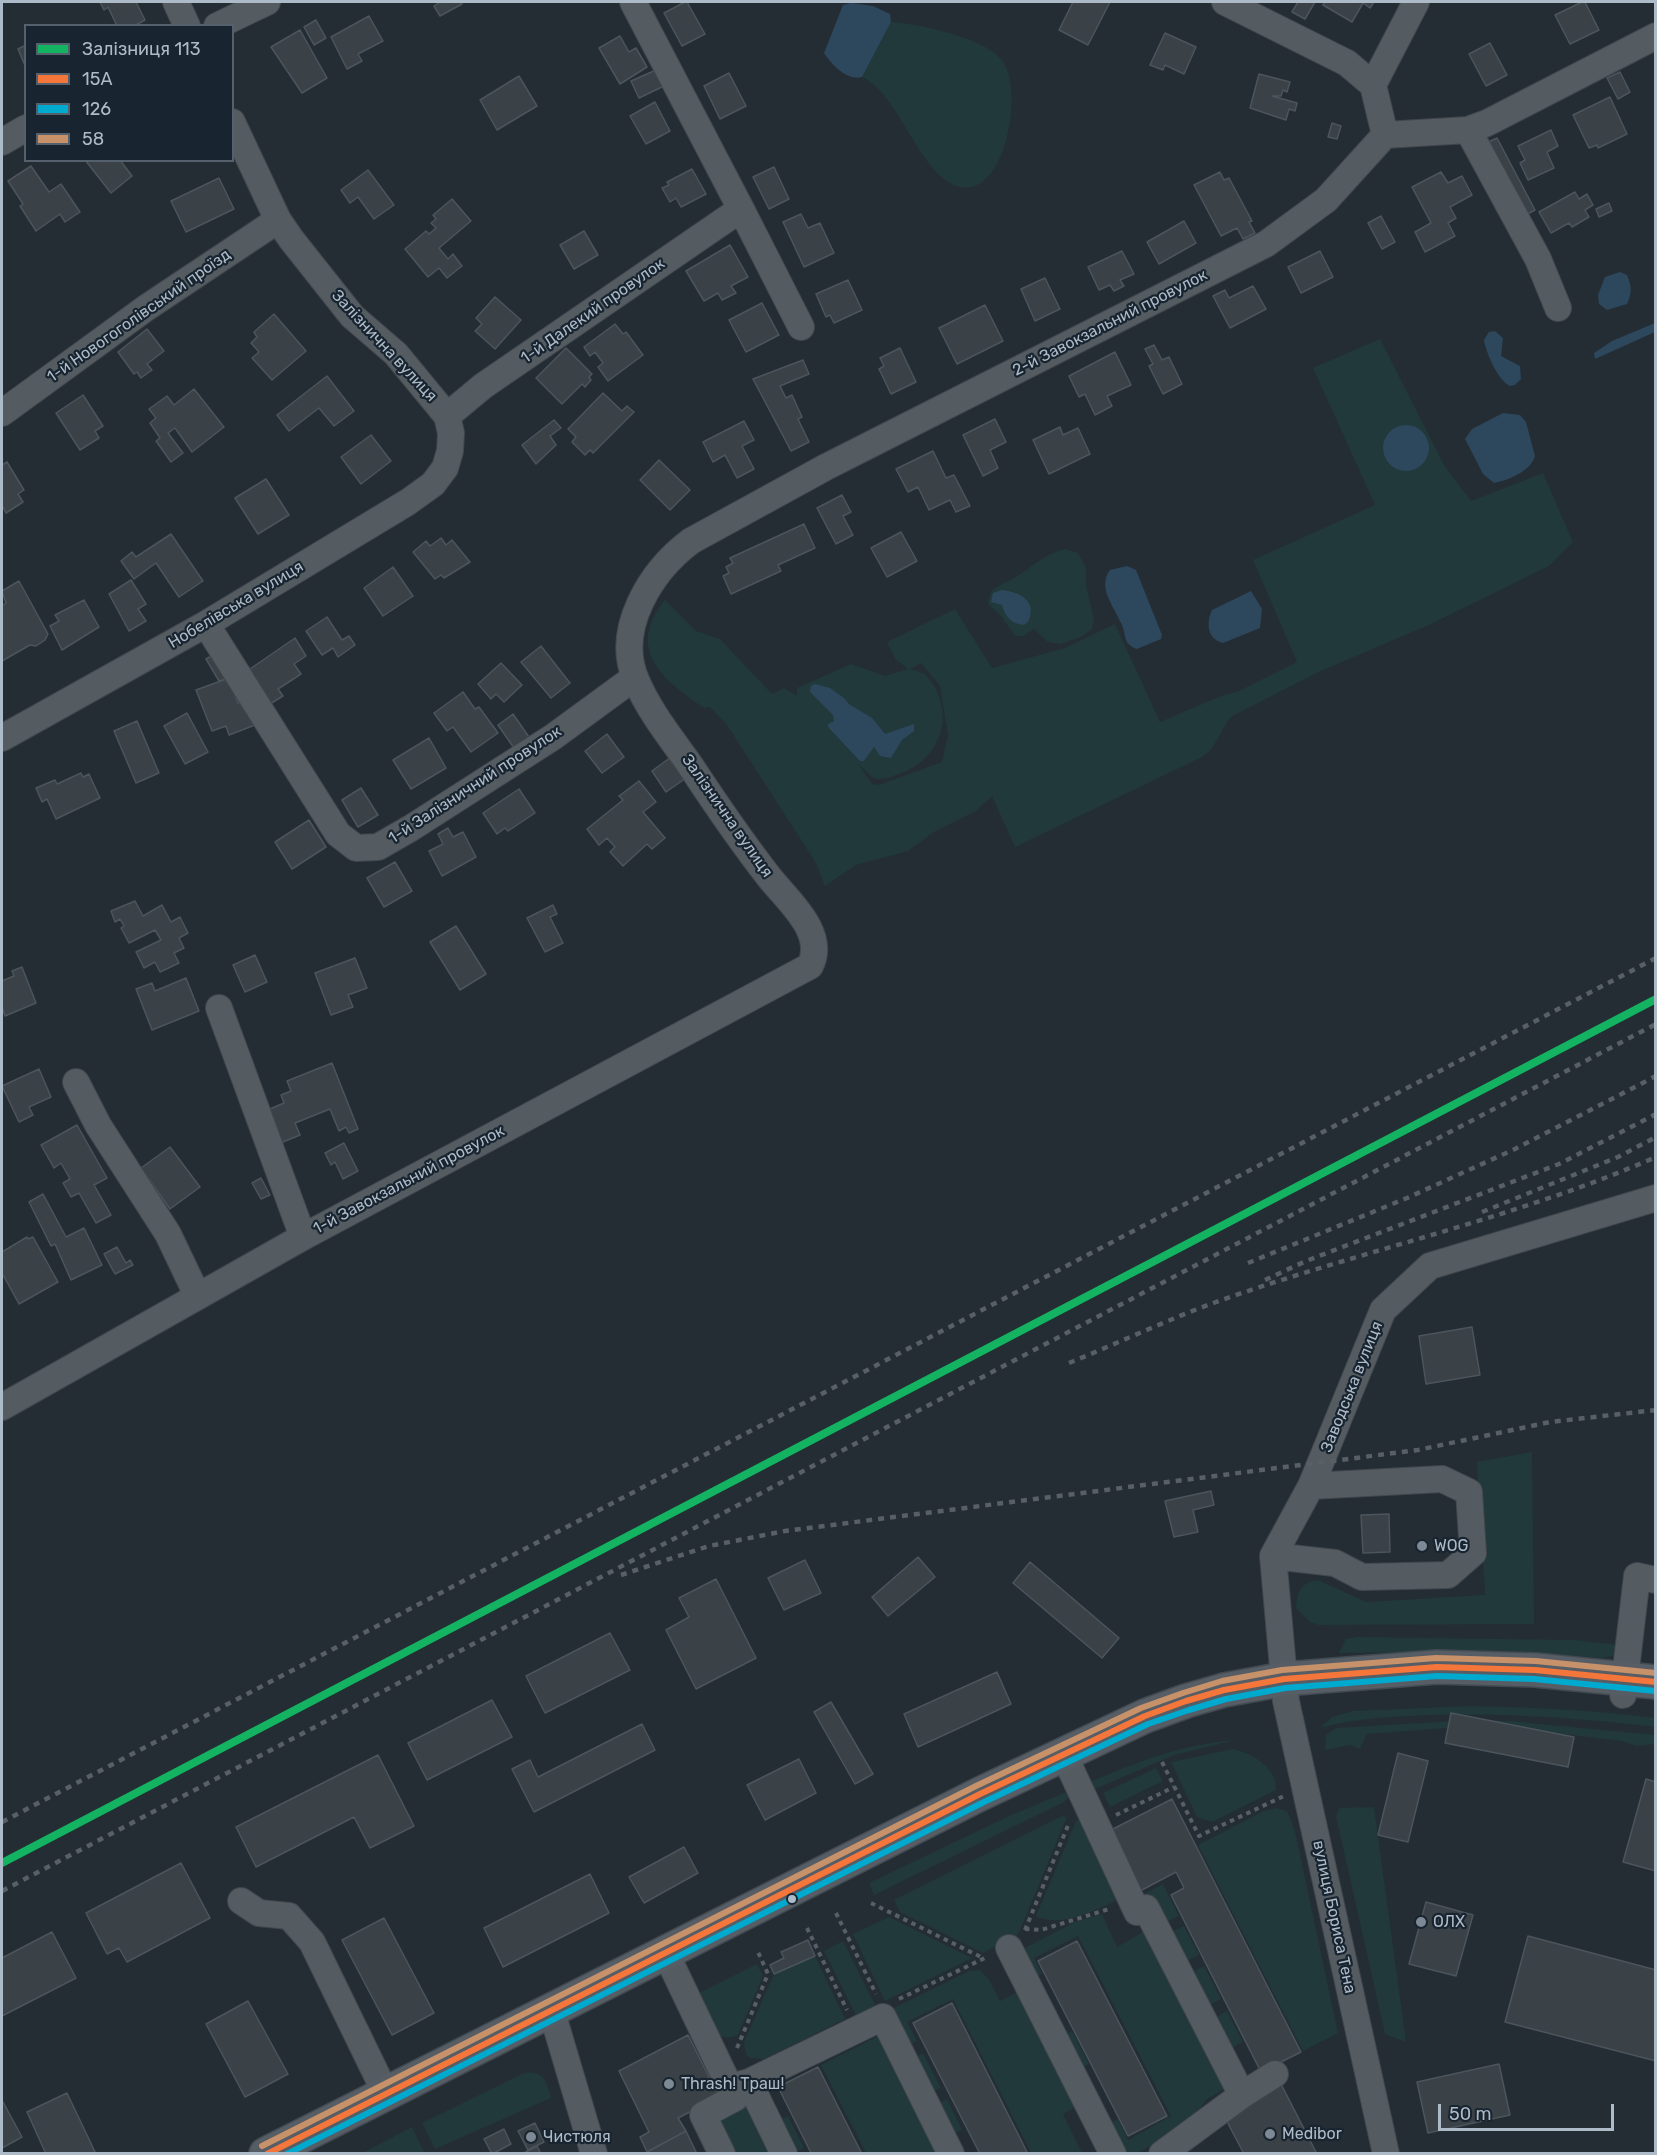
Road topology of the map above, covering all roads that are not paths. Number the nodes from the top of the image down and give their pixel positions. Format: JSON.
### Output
{"nodes":[{"id":1,"x":176,"y":2,"type":"edge"},
{"id":2,"x":267,"y":2,"type":"edge"},
{"id":3,"x":633,"y":2,"type":"edge"},
{"id":4,"x":1226,"y":2,"type":"edge"},
{"id":5,"x":1416,"y":2,"type":"edge"},
{"id":6,"x":186,"y":24,"type":"edge"},
{"id":7,"x":221,"y":24,"type":"edge"},
{"id":8,"x":1656,"y":36,"type":"edge"},
{"id":9,"x":1372,"y":85,"type":"junction"},
{"id":10,"x":234,"y":126,"type":"edge"},
{"id":11,"x":24,"y":129,"type":"edge"},
{"id":12,"x":1468,"y":130,"type":"junction"},
{"id":13,"x":1385,"y":135,"type":"junction"},
{"id":14,"x":2,"y":142,"type":"edge"},
{"id":15,"x":741,"y":209,"type":"junction"},
{"id":16,"x":278,"y":220,"type":"junction"},
{"id":17,"x":1558,"y":308,"type":"dead end"},
{"id":18,"x":801,"y":327,"type":"dead end"},
{"id":19,"x":2,"y":413,"type":"edge"},
{"id":20,"x":447,"y":416,"type":"junction"},
{"id":21,"x":450,"y":451,"type":"joint"},
{"id":22,"x":206,"y":624,"type":"junction"},
{"id":23,"x":634,"y":677,"type":"junction"},
{"id":24,"x":2,"y":738,"type":"edge"},
{"id":25,"x":816,"y":955,"type":"joint"},
{"id":26,"x":219,"y":1008,"type":"dead end"},
{"id":27,"x":76,"y":1082,"type":"dead end"},
{"id":28,"x":1656,"y":1198,"type":"edge"},
{"id":29,"x":303,"y":1237,"type":"junction"},
{"id":30,"x":197,"y":1295,"type":"junction"},
{"id":31,"x":2,"y":1407,"type":"edge"},
{"id":32,"x":1311,"y":1486,"type":"junction"},
{"id":33,"x":1273,"y":1556,"type":"junction"},
{"id":34,"x":1656,"y":1580,"type":"edge"},
{"id":35,"x":1635,"y":1685,"type":"edge"},
{"id":36,"x":1285,"y":1690,"type":"junction"},
{"id":37,"x":1656,"y":1700,"type":"edge"},
{"id":38,"x":1071,"y":1770,"type":"junction"},
{"id":39,"x":241,"y":1901,"type":"dead end"},
{"id":40,"x":1009,"y":1948,"type":"road end"},
{"id":41,"x":671,"y":1964,"type":"junction"},
{"id":42,"x":553,"y":2016,"type":"junction"},
{"id":43,"x":1275,"y":2074,"type":"dead end"},
{"id":44,"x":735,"y":2082,"type":"junction"},
{"id":45,"x":386,"y":2094,"type":"junction"},
{"id":46,"x":1242,"y":2095,"type":"junction"},
{"id":47,"x":266,"y":2154,"type":"edge"},
{"id":48,"x":301,"y":2154,"type":"edge"},
{"id":49,"x":594,"y":2154,"type":"edge"},
{"id":50,"x":722,"y":2154,"type":"edge"},
{"id":51,"x":784,"y":2154,"type":"edge"},
{"id":52,"x":951,"y":2154,"type":"edge"},
{"id":53,"x":1113,"y":2154,"type":"edge"},
{"id":54,"x":1162,"y":2154,"type":"edge"},
{"id":55,"x":1386,"y":2154,"type":"edge"}],
"edges":[{"from":1,"to":6,"type":"street"},
{"from":2,"to":7,"type":"street"},
{"from":3,"to":15,"type":"street"},
{"from":4,"to":9,"type":"street"},
{"from":5,"to":9,"type":"street"},
{"from":8,"to":12,"type":"street"},
{"from":9,"to":13,"type":"street"},
{"from":10,"to":16,"type":"street","name":"Залізнична вулиця"},
{"from":11,"to":14,"type":"street"},
{"from":12,"to":13,"type":"street"},
{"from":12,"to":17,"type":"street"},
{"from":13,"to":23,"type":"street","name":"2-й Завокзальний провулок"},
{"from":15,"to":18,"type":"street"},
{"from":15,"to":20,"type":"street","name":"1-й Далекий провулок"},
{"from":16,"to":19,"type":"street","name":"1-й Новогоголівський проїзд"},
{"from":16,"to":20,"type":"street","name":"Залізнична вулиця"},
{"from":20,"to":21,"type":"street","name":"Залізнична вулиця"},
{"from":21,"to":22,"type":"street","name":"Нобелівська вулиця"},
{"from":22,"to":23,"type":"street","name":"1-й Залізничний провулок"},
{"from":22,"to":24,"type":"street","name":"Нобелівська вулиця"},
{"from":23,"to":25,"type":"street","name":"Залізнична вулиця"},
{"from":25,"to":29,"type":"street","name":"1-й Завокзальний провулок"},
{"from":26,"to":29,"type":"street"},
{"from":27,"to":30,"type":"street"},
{"from":28,"to":32,"type":"street","name":"Заводська вулиця"},
{"from":29,"to":30,"type":"street","name":"1-й Завокзальний провулок"},
{"from":30,"to":31,"type":"street","name":"1-й Завокзальний провулок"},
{"from":32,"to":33,"type":"street","name":"Заводська вулиця"},
{"from":32,"to":33,"type":"street"},
{"from":33,"to":36,"type":"street"},
{"from":34,"to":35,"type":"street"},
{"from":35,"to":36,"type":"main road"},
{"from":35,"to":37,"type":"main road"},
{"from":36,"to":38,"type":"main road"},
{"from":36,"to":42,"type":"main road"},
{"from":36,"to":55,"type":"street","name":"вулиця Бориса Тена"},
{"from":38,"to":41,"type":"main road"},
{"from":38,"to":46,"type":"street"},
{"from":39,"to":45,"type":"street"},
{"from":40,"to":53,"type":"street"},
{"from":41,"to":42,"type":"main road"},
{"from":41,"to":44,"type":"street"},
{"from":42,"to":45,"type":"main road"},
{"from":42,"to":48,"type":"main road"},
{"from":42,"to":49,"type":"street"},
{"from":43,"to":46,"type":"street"},
{"from":44,"to":50,"type":"street"},
{"from":44,"to":51,"type":"street"},
{"from":44,"to":52,"type":"street"},
{"from":45,"to":47,"type":"main road"},
{"from":46,"to":54,"type":"street"}]}
